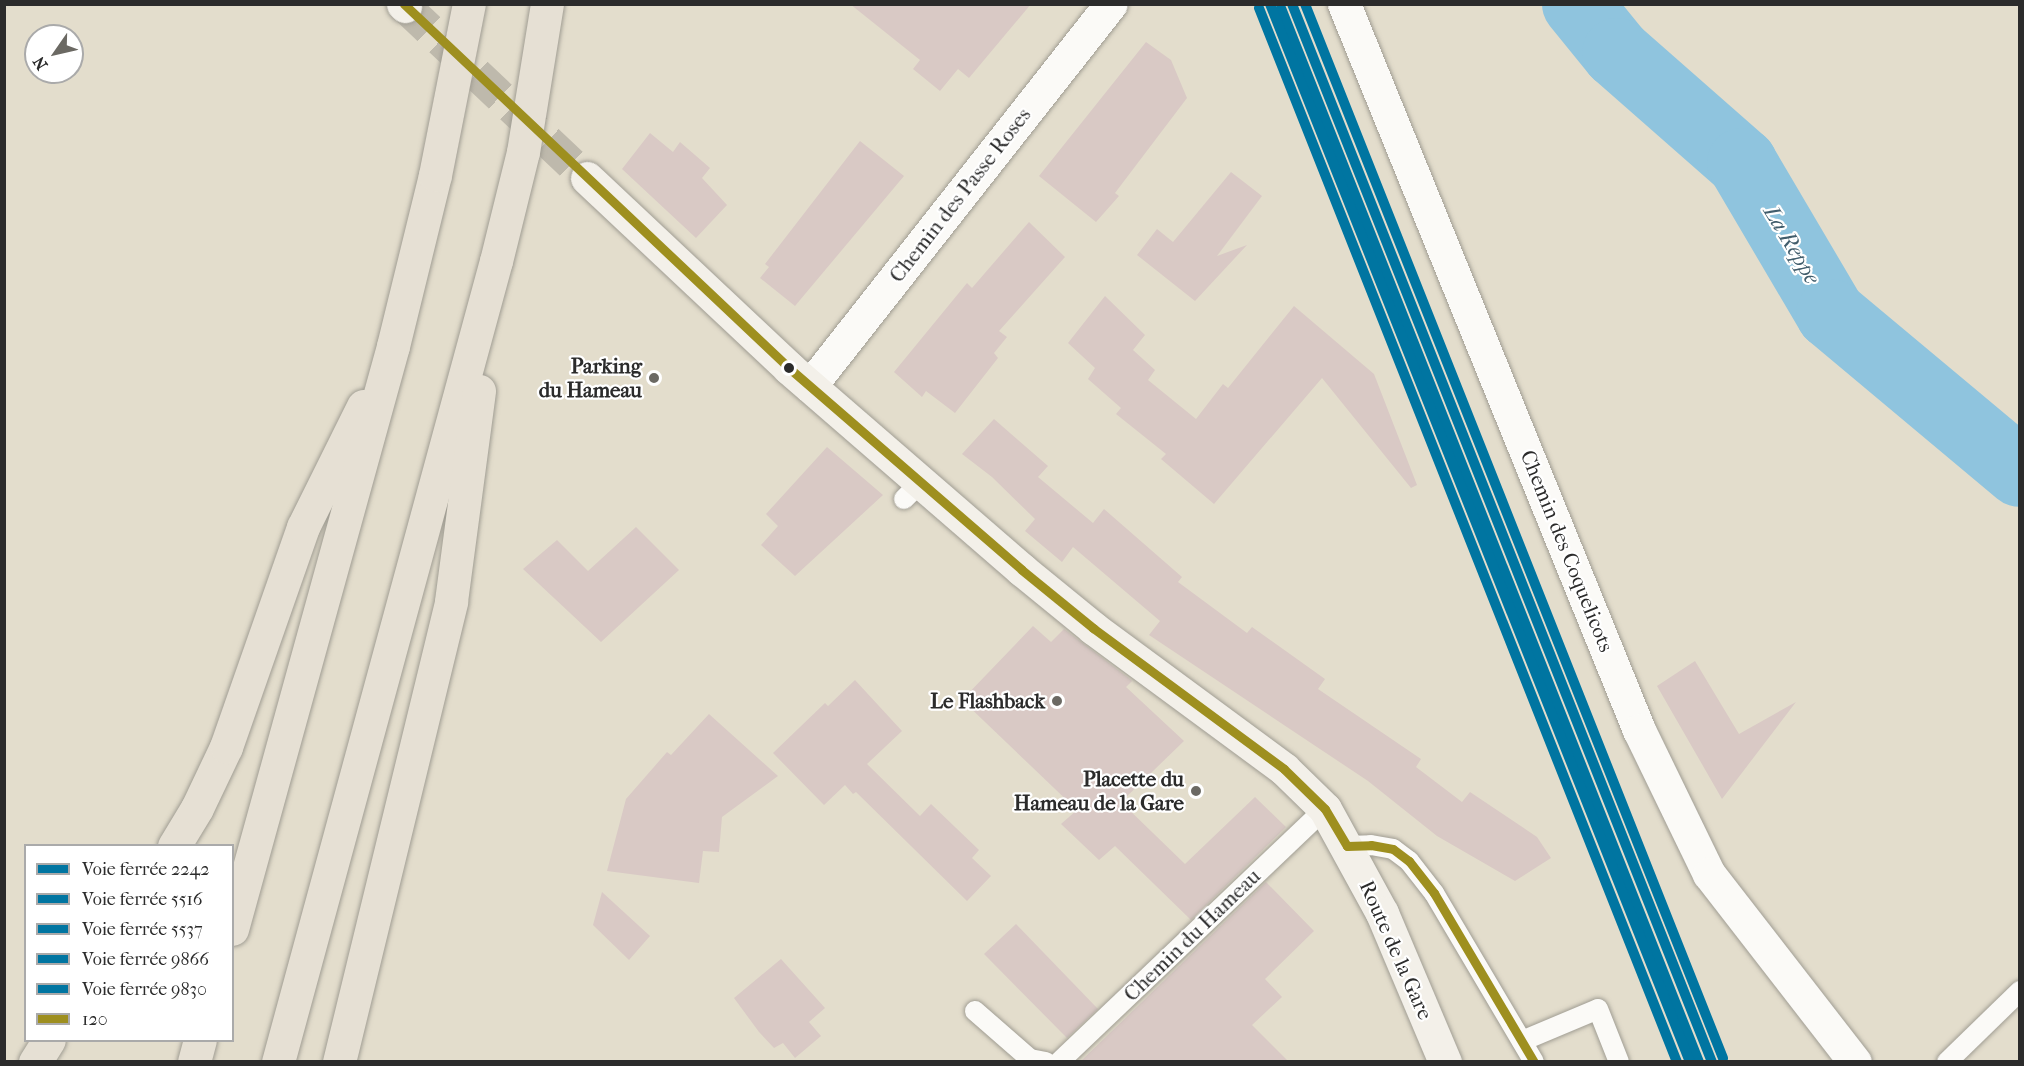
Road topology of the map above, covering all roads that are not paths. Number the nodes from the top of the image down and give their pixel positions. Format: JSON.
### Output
{"nodes":[{"id":1,"x":469,"y":4,"type":"edge"},
{"id":2,"x":547,"y":4,"type":"edge"},
{"id":3,"x":1111,"y":4,"type":"edge"},
{"id":4,"x":1344,"y":4,"type":"edge"},
{"id":5,"x":587,"y":178,"type":"tunnel mouth"},
{"id":6,"x":496,"y":261,"type":"junction"},
{"id":7,"x":393,"y":346,"type":"junction"},
{"id":8,"x":810,"y":386,"type":"junction"},
{"id":9,"x":1325,"y":809,"type":"junction"},
{"id":10,"x":175,"y":844,"type":"edge"},
{"id":11,"x":1347,"y":846,"type":"junction"},
{"id":12,"x":234,"y":922,"type":"edge"},
{"id":13,"x":2019,"y":991,"type":"edge"},
{"id":14,"x":975,"y":1011,"type":"dead end"},
{"id":15,"x":1522,"y":1041,"type":"junction"},
{"id":16,"x":48,"y":1042,"type":"edge"},
{"id":17,"x":200,"y":1042,"type":"edge"},
{"id":18,"x":35,"y":1062,"type":"edge"},
{"id":19,"x":194,"y":1062,"type":"edge"},
{"id":20,"x":278,"y":1062,"type":"edge"},
{"id":21,"x":339,"y":1062,"type":"edge"},
{"id":22,"x":1046,"y":1062,"type":"edge"},
{"id":23,"x":1059,"y":1062,"type":"edge"},
{"id":24,"x":1445,"y":1062,"type":"edge"},
{"id":25,"x":1534,"y":1062,"type":"edge"},
{"id":26,"x":1619,"y":1062,"type":"edge"},
{"id":27,"x":1855,"y":1062,"type":"edge"},
{"id":28,"x":1947,"y":1062,"type":"edge"}],
"edges":[{"from":1,"to":7,"type":"highway"},
{"from":2,"to":6,"type":"highway"},
{"from":3,"to":8,"type":"street","name":"Chemin des Passe Roses"},
{"from":4,"to":27,"type":"street","name":"Chemin des Coquelicots"},
{"from":5,"to":8,"type":"street","name":"Route de la Gare"},
{"from":6,"to":20,"type":"highway"},
{"from":6,"to":21,"type":"highway"},
{"from":7,"to":10,"type":"highway"},
{"from":7,"to":12,"type":"highway"},
{"from":8,"to":9,"type":"street","name":"Route de la Gare"},
{"from":9,"to":11,"type":"street","name":"Route de la Gare"},
{"from":9,"to":23,"type":"lane","name":"Chemin du Hameau"},
{"from":11,"to":15,"type":"lane"},
{"from":11,"to":24,"type":"street","name":"Route de la Gare"},
{"from":13,"to":28,"type":"lane"},
{"from":14,"to":22,"type":"lane"},
{"from":15,"to":25,"type":"lane"},
{"from":15,"to":26,"type":"lane"},
{"from":16,"to":18,"type":"highway"},
{"from":17,"to":19,"type":"highway"}]}
